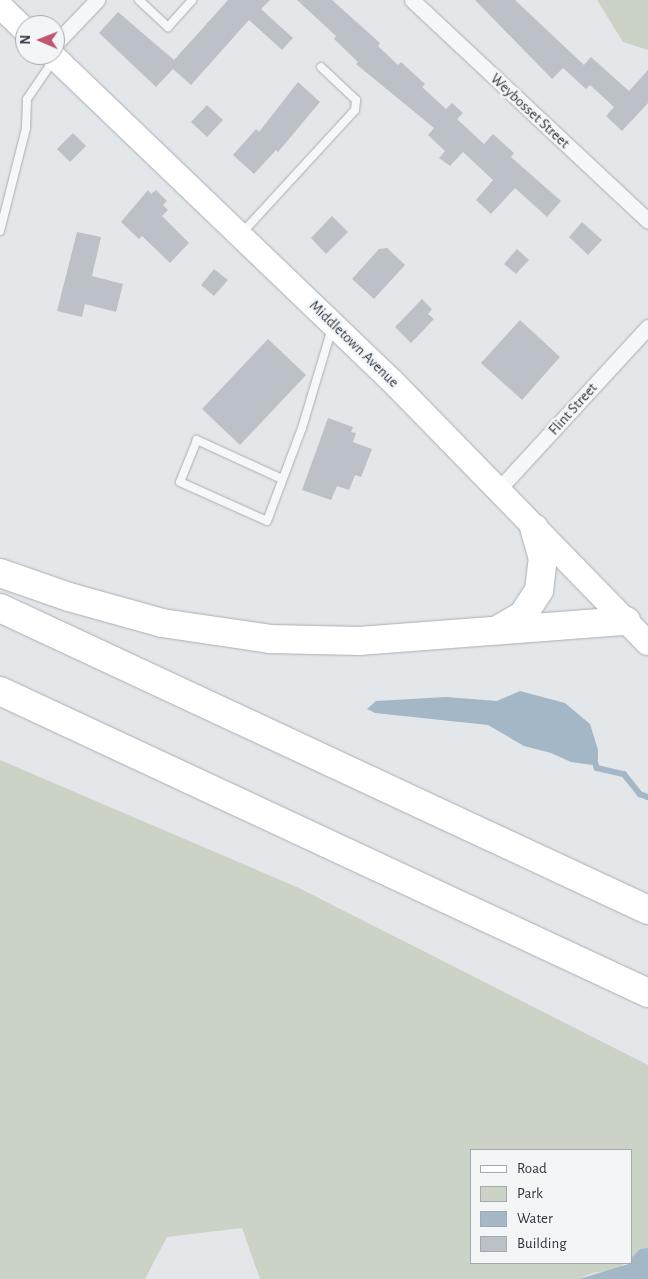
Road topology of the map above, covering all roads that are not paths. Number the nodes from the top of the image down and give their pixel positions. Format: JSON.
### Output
{"nodes":[{"id":1,"x":97,"y":0,"type":"edge"},
{"id":2,"x":139,"y":0,"type":"edge"},
{"id":3,"x":192,"y":0,"type":"edge"},
{"id":4,"x":412,"y":0,"type":"edge"},
{"id":5,"x":0,"y":6,"type":"edge"},
{"id":6,"x":15,"y":20,"type":"edge"},
{"id":7,"x":65,"y":39,"type":"edge"},
{"id":8,"x":65,"y":63,"type":"edge"},
{"id":9,"x":47,"y":65,"type":"edge"},
{"id":10,"x":321,"y":67,"type":"dead end"},
{"id":11,"x":648,"y":221,"type":"edge"},
{"id":12,"x":0,"y":230,"type":"edge"},
{"id":13,"x":240,"y":234,"type":"junction"},
{"id":14,"x":333,"y":323,"type":"junction"},
{"id":15,"x":648,"y":327,"type":"edge"},
{"id":16,"x":282,"y":478,"type":"junction"},
{"id":17,"x":497,"y":491,"type":"junction"},
{"id":18,"x":534,"y":528,"type":"junction"},
{"id":19,"x":0,"y":573,"type":"edge"},
{"id":20,"x":0,"y":608,"type":"edge"},
{"id":21,"x":626,"y":621,"type":"junction"},
{"id":22,"x":496,"y":630,"type":"junction"},
{"id":23,"x":648,"y":643,"type":"edge"},
{"id":24,"x":0,"y":692,"type":"edge"},
{"id":25,"x":648,"y":910,"type":"edge"},
{"id":26,"x":648,"y":994,"type":"edge"}],
"edges":[{"from":1,"to":7,"type":"street"},
{"from":2,"to":3,"type":"lane"},
{"from":4,"to":11,"type":"street","name":"Weybosset Street"},
{"from":5,"to":6,"type":"main road"},
{"from":8,"to":13,"type":"main road","name":"Middletown Avenue"},
{"from":9,"to":12,"type":"lane"},
{"from":10,"to":13,"type":"lane"},
{"from":13,"to":14,"type":"main road","name":"Middletown Avenue"},
{"from":14,"to":16,"type":"lane"},
{"from":14,"to":17,"type":"main road","name":"Middletown Avenue"},
{"from":15,"to":17,"type":"street","name":"Flint Street"},
{"from":16,"to":16,"type":"lane"},
{"from":17,"to":18,"type":"main road","name":"Middletown Avenue"},
{"from":18,"to":21,"type":"main road","name":"Middletown Avenue"},
{"from":18,"to":22,"type":"highway"},
{"from":19,"to":22,"type":"highway"},
{"from":20,"to":25,"type":"highway"},
{"from":21,"to":22,"type":"highway"},
{"from":21,"to":23,"type":"main road","name":"Middletown Avenue"},
{"from":24,"to":26,"type":"highway"}]}
